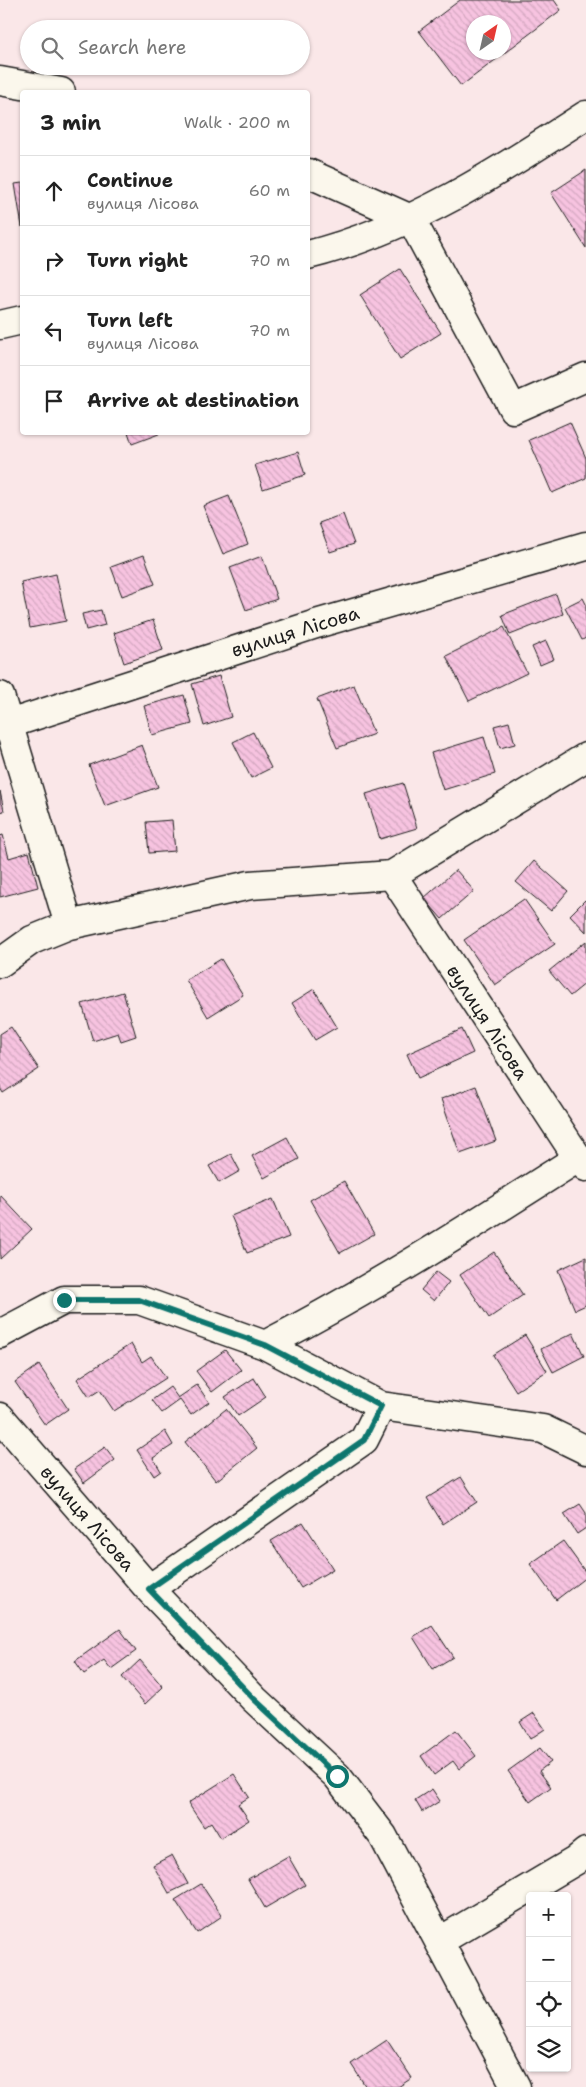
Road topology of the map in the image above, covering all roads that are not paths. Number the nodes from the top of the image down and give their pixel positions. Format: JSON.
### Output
{"nodes":[{"id":1,"x":0,"y":81,"type":"edge"},
{"id":2,"x":50,"y":90,"type":"edge"},
{"id":3,"x":583,"y":124,"type":"edge"},
{"id":4,"x":310,"y":173,"type":"edge"},
{"id":5,"x":411,"y":219,"type":"junction"},
{"id":6,"x":310,"y":254,"type":"edge"},
{"id":7,"x":20,"y":320,"type":"edge"},
{"id":8,"x":0,"y":325,"type":"edge"},
{"id":9,"x":586,"y":377,"type":"edge"},
{"id":10,"x":586,"y":546,"type":"edge"},
{"id":11,"x":0,"y":696,"type":"edge"},
{"id":12,"x":4,"y":726,"type":"edge"},
{"id":13,"x":586,"y":757,"type":"edge"},
{"id":14,"x":392,"y":875,"type":"junction"},
{"id":15,"x":69,"y":925,"type":"junction"},
{"id":16,"x":0,"y":963,"type":"edge"},
{"id":17,"x":582,"y":1162,"type":"edge"},
{"id":18,"x":0,"y":1334,"type":"edge"},
{"id":19,"x":265,"y":1345,"type":"junction"},
{"id":20,"x":381,"y":1406,"type":"junction"},
{"id":21,"x":0,"y":1417,"type":"edge"},
{"id":22,"x":586,"y":1450,"type":"edge"},
{"id":23,"x":149,"y":1589,"type":"junction"},
{"id":24,"x":586,"y":1852,"type":"edge"},
{"id":25,"x":440,"y":1941,"type":"junction"},
{"id":26,"x":516,"y":2087,"type":"edge"}],
"edges":[{"from":1,"to":2,"type":"street"},
{"from":3,"to":5,"type":"street"},
{"from":4,"to":5,"type":"street"},
{"from":5,"to":6,"type":"street"},
{"from":5,"to":9,"type":"street"},
{"from":7,"to":8,"type":"street"},
{"from":10,"to":12,"type":"street","name":"вулиця Лісова"},
{"from":11,"to":12,"type":"street"},
{"from":12,"to":15,"type":"street"},
{"from":13,"to":14,"type":"street"},
{"from":14,"to":15,"type":"street"},
{"from":14,"to":17,"type":"street","name":"вулиця Лісова"},
{"from":15,"to":16,"type":"street"},
{"from":17,"to":19,"type":"street"},
{"from":18,"to":19,"type":"street"},
{"from":19,"to":20,"type":"street"},
{"from":20,"to":22,"type":"street"},
{"from":20,"to":23,"type":"street"},
{"from":21,"to":23,"type":"street","name":"вулиця Лісова"},
{"from":23,"to":25,"type":"street","name":"вулиця Лісова"},
{"from":24,"to":25,"type":"street"},
{"from":25,"to":26,"type":"street","name":"вулиця Лісова"}]}
